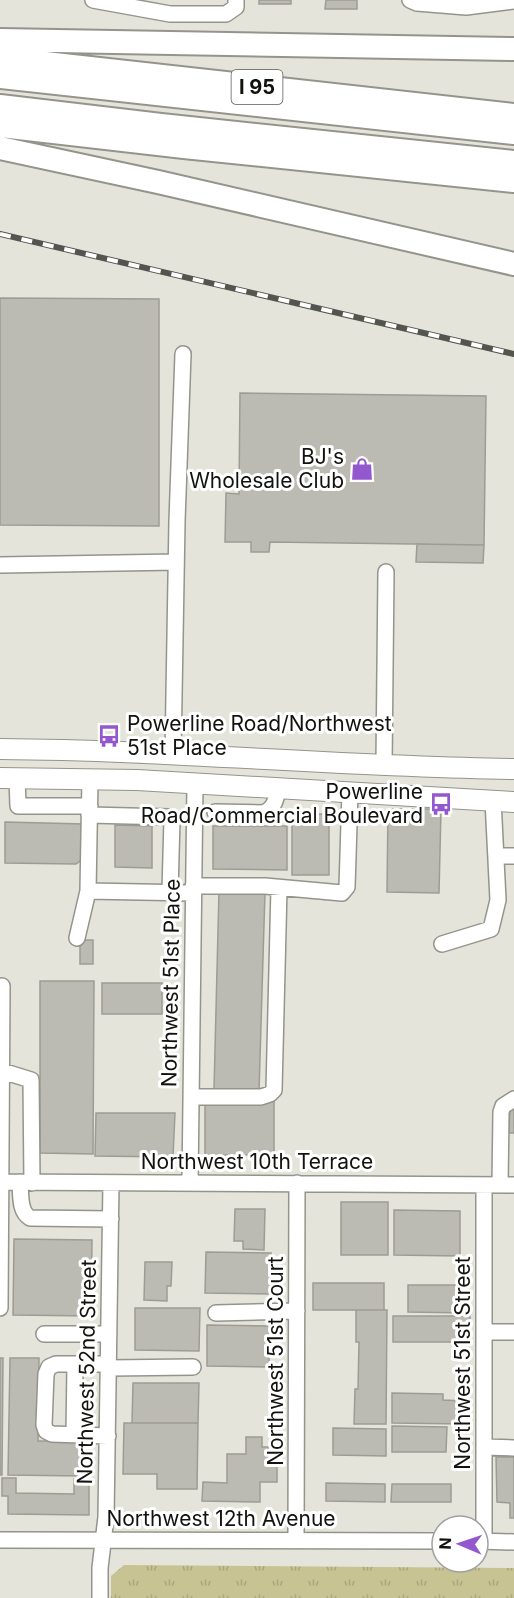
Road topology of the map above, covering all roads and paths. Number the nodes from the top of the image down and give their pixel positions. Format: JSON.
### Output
{"nodes":[{"id":1,"x":93,"y":0,"type":"edge"},
{"id":2,"x":410,"y":0,"type":"edge"},
{"id":3,"x":514,"y":1,"type":"edge"},
{"id":4,"x":236,"y":3,"type":"edge"},
{"id":5,"x":0,"y":40,"type":"edge"},
{"id":6,"x":514,"y":49,"type":"edge"},
{"id":7,"x":0,"y":58,"type":"edge"},
{"id":8,"x":0,"y":77,"type":"edge"},
{"id":9,"x":0,"y":106,"type":"edge"},
{"id":10,"x":514,"y":115,"type":"edge"},
{"id":11,"x":0,"y":126,"type":"edge"},
{"id":12,"x":514,"y":133,"type":"edge"},
{"id":13,"x":0,"y":148,"type":"edge"},
{"id":14,"x":514,"y":162,"type":"edge"},
{"id":15,"x":514,"y":181,"type":"edge"},
{"id":16,"x":514,"y":264,"type":"edge"},
{"id":17,"x":183,"y":354,"type":"dead end"},
{"id":18,"x":176,"y":562,"type":"junction"},
{"id":19,"x":0,"y":565,"type":"edge"},
{"id":20,"x":386,"y":572,"type":"dead end"},
{"id":21,"x":0,"y":749,"type":"edge"},
{"id":22,"x":173,"y":753,"type":"junction"},
{"id":23,"x":221,"y":756,"type":"junction"},
{"id":24,"x":384,"y":765,"type":"junction"},
{"id":25,"x":514,"y":769,"type":"edge"},
{"id":26,"x":9,"y":778,"type":"edge"},
{"id":27,"x":90,"y":779,"type":"junction"},
{"id":28,"x":137,"y":780,"type":"junction"},
{"id":29,"x":195,"y":783,"type":"junction"},
{"id":30,"x":279,"y":788,"type":"junction"},
{"id":31,"x":350,"y":792,"type":"junction"},
{"id":32,"x":493,"y":800,"type":"junction"},
{"id":33,"x":514,"y":802,"type":"edge"},
{"id":34,"x":90,"y":811,"type":"junction"},
{"id":35,"x":215,"y":812,"type":"dead end"},
{"id":36,"x":172,"y":819,"type":"junction"},
{"id":37,"x":194,"y":820,"type":"junction"},
{"id":38,"x":496,"y":856,"type":"junction"},
{"id":39,"x":514,"y":856,"type":"edge"},
{"id":40,"x":279,"y":888,"type":"junction"},
{"id":41,"x":193,"y":889,"type":"junction"},
{"id":42,"x":88,"y":891,"type":"junction"},
{"id":43,"x":170,"y":892,"type":"junction"},
{"id":44,"x":77,"y":938,"type":"dead end"},
{"id":45,"x":442,"y":944,"type":"dead end"},
{"id":46,"x":2,"y":986,"type":"dead end"},
{"id":47,"x":1,"y":1063,"type":"edge"},
{"id":48,"x":191,"y":1097,"type":"junction"},
{"id":49,"x":514,"y":1099,"type":"edge"},
{"id":50,"x":1,"y":1182,"type":"edge"},
{"id":51,"x":190,"y":1182,"type":"junction"},
{"id":52,"x":26,"y":1183,"type":"junction"},
{"id":53,"x":111,"y":1183,"type":"junction"},
{"id":54,"x":297,"y":1183,"type":"junction"},
{"id":55,"x":499,"y":1185,"type":"edge"},
{"id":56,"x":111,"y":1220,"type":"junction"},
{"id":57,"x":0,"y":1308,"type":"edge"},
{"id":58,"x":297,"y":1311,"type":"junction"},
{"id":59,"x":216,"y":1313,"type":"dead end"},
{"id":60,"x":484,"y":1332,"type":"junction"},
{"id":61,"x":514,"y":1332,"type":"edge"},
{"id":62,"x":44,"y":1334,"type":"dead end"},
{"id":63,"x":109,"y":1334,"type":"junction"},
{"id":64,"x":75,"y":1364,"type":"junction"},
{"id":65,"x":109,"y":1366,"type":"junction"},
{"id":66,"x":193,"y":1367,"type":"dead end"},
{"id":67,"x":74,"y":1435,"type":"junction"},
{"id":68,"x":108,"y":1436,"type":"junction"},
{"id":69,"x":484,"y":1448,"type":"junction"},
{"id":70,"x":514,"y":1448,"type":"edge"},
{"id":71,"x":482,"y":1514,"type":"edge"},
{"id":72,"x":0,"y":1540,"type":"edge"},
{"id":73,"x":103,"y":1540,"type":"junction"},
{"id":74,"x":296,"y":1540,"type":"junction"},
{"id":75,"x":430,"y":1541,"type":"edge"},
{"id":76,"x":490,"y":1541,"type":"edge"},
{"id":77,"x":514,"y":1542,"type":"edge"},
{"id":78,"x":100,"y":1598,"type":"edge"}],
"edges":[{"from":1,"to":4,"type":"street"},
{"from":2,"to":3,"type":"street"},
{"from":5,"to":6,"type":"highway"},
{"from":7,"to":10,"type":"highway","number":"I 95"},
{"from":8,"to":12,"type":"highway"},
{"from":9,"to":14,"type":"highway"},
{"from":11,"to":15,"type":"highway"},
{"from":13,"to":16,"type":"highway"},
{"from":17,"to":18,"type":"street"},
{"from":18,"to":19,"type":"street"},
{"from":18,"to":22,"type":"street"},
{"from":20,"to":24,"type":"street"},
{"from":21,"to":22,"type":"main road"},
{"from":22,"to":23,"type":"main road"},
{"from":22,"to":28,"type":"main road"},
{"from":23,"to":24,"type":"main road"},
{"from":23,"to":29,"type":"main road"},
{"from":24,"to":25,"type":"main road"},
{"from":26,"to":27,"type":"main road"},
{"from":26,"to":34,"type":"street"},
{"from":27,"to":28,"type":"main road"},
{"from":27,"to":34,"type":"street"},
{"from":28,"to":29,"type":"main road"},
{"from":29,"to":30,"type":"main road"},
{"from":29,"to":37,"type":"street","name":"Northwest 51st Place"},
{"from":30,"to":31,"type":"main road"},
{"from":30,"to":35,"type":"street"},
{"from":31,"to":32,"type":"main road"},
{"from":31,"to":40,"type":"street"},
{"from":32,"to":33,"type":"main road"},
{"from":32,"to":38,"type":"street"},
{"from":34,"to":36,"type":"street"},
{"from":34,"to":42,"type":"street"},
{"from":36,"to":37,"type":"street"},
{"from":36,"to":43,"type":"street"},
{"from":37,"to":41,"type":"street","name":"Northwest 51st Place"},
{"from":38,"to":39,"type":"street"},
{"from":38,"to":45,"type":"street"},
{"from":40,"to":41,"type":"street"},
{"from":40,"to":48,"type":"street"},
{"from":41,"to":43,"type":"street"},
{"from":41,"to":48,"type":"street","name":"Northwest 51st Place"},
{"from":42,"to":43,"type":"street"},
{"from":42,"to":44,"type":"street"},
{"from":46,"to":47,"type":"street"},
{"from":47,"to":50,"type":"street"},
{"from":47,"to":52,"type":"street"},
{"from":48,"to":51,"type":"street","name":"Northwest 51st Place"},
{"from":49,"to":55,"type":"street","name":"Northwest 51st Street"},
{"from":50,"to":52,"type":"street","name":"Northwest 10th Terrace"},
{"from":50,"to":57,"type":"street"},
{"from":51,"to":53,"type":"street","name":"Northwest 10th Terrace"},
{"from":51,"to":54,"type":"street","name":"Northwest 10th Terrace"},
{"from":52,"to":53,"type":"street","name":"Northwest 10th Terrace"},
{"from":52,"to":56,"type":"street"},
{"from":53,"to":56,"type":"street","name":"Northwest 52nd Street"},
{"from":54,"to":55,"type":"street","name":"Northwest 10th Terrace"},
{"from":54,"to":58,"type":"street","name":"Northwest 51st Court"},
{"from":55,"to":60,"type":"street","name":"Northwest 51st Street"},
{"from":56,"to":63,"type":"street","name":"Northwest 52nd Street"},
{"from":58,"to":59,"type":"street"},
{"from":58,"to":74,"type":"street","name":"Northwest 51st Court"},
{"from":60,"to":61,"type":"street"},
{"from":60,"to":69,"type":"street","name":"Northwest 51st Street"},
{"from":62,"to":63,"type":"street"},
{"from":63,"to":65,"type":"street","name":"Northwest 52nd Street"},
{"from":64,"to":65,"type":"street"},
{"from":64,"to":67,"type":"street"},
{"from":64,"to":67,"type":"street"},
{"from":65,"to":66,"type":"street"},
{"from":65,"to":68,"type":"street","name":"Northwest 52nd Street"},
{"from":67,"to":68,"type":"street"},
{"from":68,"to":73,"type":"street","name":"Northwest 52nd Street"},
{"from":69,"to":70,"type":"street"},
{"from":69,"to":71,"type":"street","name":"Northwest 51st Street"},
{"from":72,"to":73,"type":"street","name":"Northwest 12th Avenue"},
{"from":73,"to":74,"type":"street","name":"Northwest 12th Avenue"},
{"from":73,"to":78,"type":"street","name":"Northwest 52nd Street"},
{"from":74,"to":75,"type":"street","name":"Northwest 12th Avenue"},
{"from":76,"to":77,"type":"street"}]}
